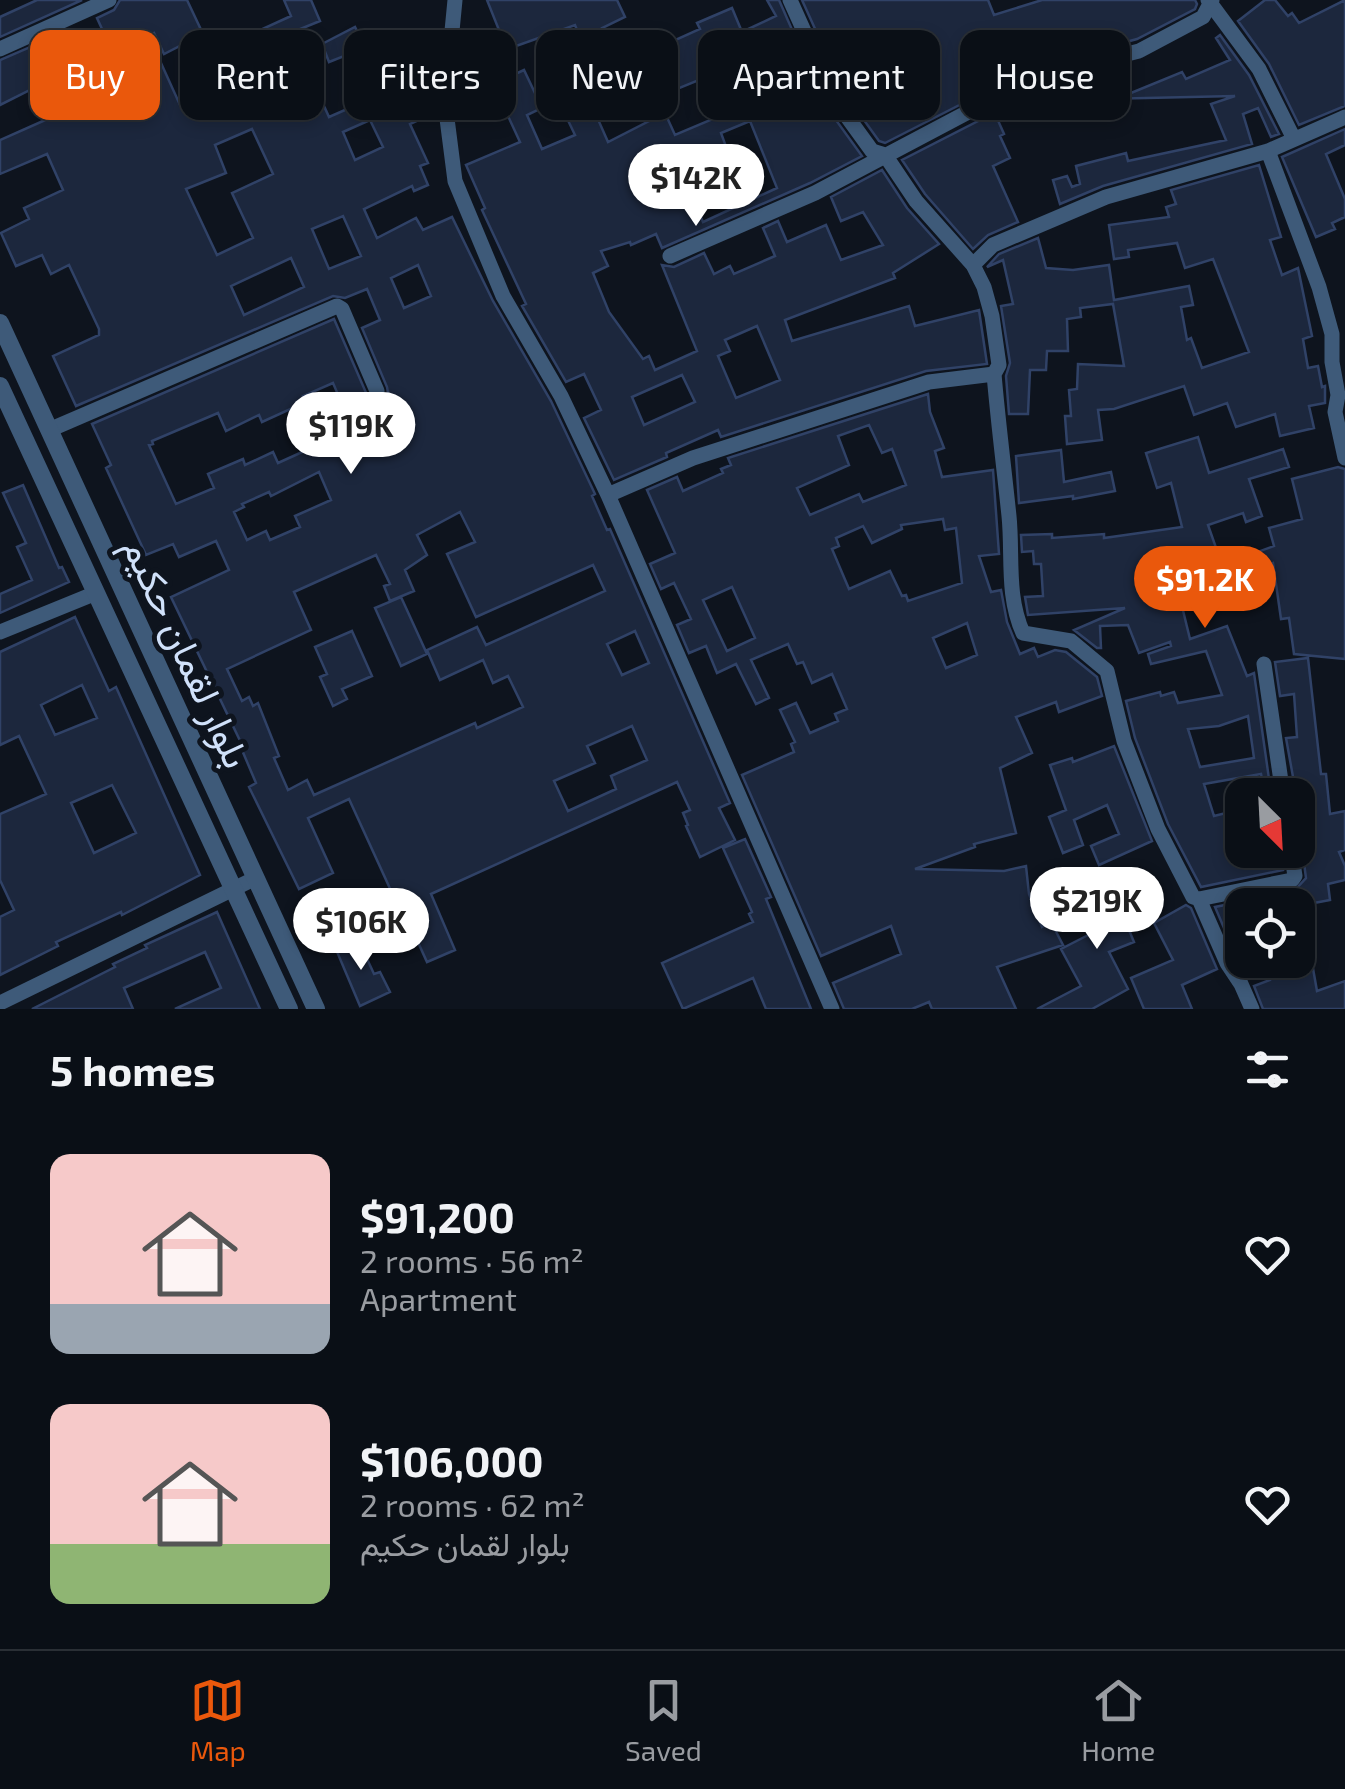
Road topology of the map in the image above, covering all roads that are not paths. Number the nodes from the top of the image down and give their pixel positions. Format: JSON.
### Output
{"nodes":[{"id":1,"x":109,"y":0,"type":"edge"},
{"id":2,"x":454,"y":0,"type":"edge"},
{"id":3,"x":790,"y":0,"type":"edge"},
{"id":4,"x":1210,"y":1,"type":"edge"},
{"id":5,"x":0,"y":49,"type":"edge"},
{"id":6,"x":1345,"y":118,"type":"edge"},
{"id":7,"x":1294,"y":139,"type":"junction"},
{"id":8,"x":1268,"y":151,"type":"junction"},
{"id":9,"x":885,"y":155,"type":"junction"},
{"id":10,"x":670,"y":256,"type":"dead end"},
{"id":11,"x":973,"y":265,"type":"junction"},
{"id":12,"x":0,"y":323,"type":"edge"},
{"id":13,"x":994,"y":374,"type":"junction"},
{"id":14,"x":0,"y":386,"type":"edge"},
{"id":15,"x":377,"y":391,"type":"dead end"},
{"id":16,"x":50,"y":430,"type":"junction"},
{"id":17,"x":1345,"y":458,"type":"edge"},
{"id":18,"x":608,"y":495,"type":"junction"},
{"id":19,"x":96,"y":593,"type":"junction"},
{"id":20,"x":0,"y":632,"type":"edge"},
{"id":21,"x":1264,"y":664,"type":"dead end"},
{"id":22,"x":1281,"y":778,"type":"edge"},
{"id":23,"x":1294,"y":868,"type":"edge"},
{"id":24,"x":256,"y":878,"type":"junction"},
{"id":25,"x":233,"y":889,"type":"junction"},
{"id":26,"x":1199,"y":899,"type":"junction"},
{"id":27,"x":0,"y":1002,"type":"edge"},
{"id":28,"x":289,"y":1009,"type":"edge"},
{"id":29,"x":316,"y":1009,"type":"edge"},
{"id":30,"x":832,"y":1009,"type":"edge"},
{"id":31,"x":1252,"y":1009,"type":"edge"}],
"edges":[{"from":1,"to":5,"type":"street"},
{"from":2,"to":18,"type":"street"},
{"from":3,"to":9,"type":"street"},
{"from":4,"to":7,"type":"street"},
{"from":4,"to":9,"type":"street"},
{"from":6,"to":7,"type":"street"},
{"from":7,"to":8,"type":"street"},
{"from":8,"to":11,"type":"street"},
{"from":8,"to":17,"type":"street"},
{"from":9,"to":10,"type":"street"},
{"from":9,"to":11,"type":"street"},
{"from":11,"to":13,"type":"street"},
{"from":12,"to":16,"type":"street","name":"بلوار لقمان حکیم"},
{"from":13,"to":18,"type":"street"},
{"from":13,"to":26,"type":"street"},
{"from":14,"to":19,"type":"street","name":"بلوار لقمان حکیم"},
{"from":15,"to":16,"type":"street"},
{"from":16,"to":24,"type":"street","name":"بلوار لقمان حکیم"},
{"from":18,"to":30,"type":"street"},
{"from":19,"to":20,"type":"street"},
{"from":19,"to":25,"type":"street","name":"بلوار لقمان حکیم"},
{"from":21,"to":22,"type":"street"},
{"from":23,"to":26,"type":"street"},
{"from":24,"to":25,"type":"street"},
{"from":24,"to":29,"type":"street","name":"بلوار لقمان حکیم"},
{"from":25,"to":27,"type":"street"},
{"from":25,"to":28,"type":"street","name":"بلوار لقمان حکیم"},
{"from":26,"to":31,"type":"street"}]}
